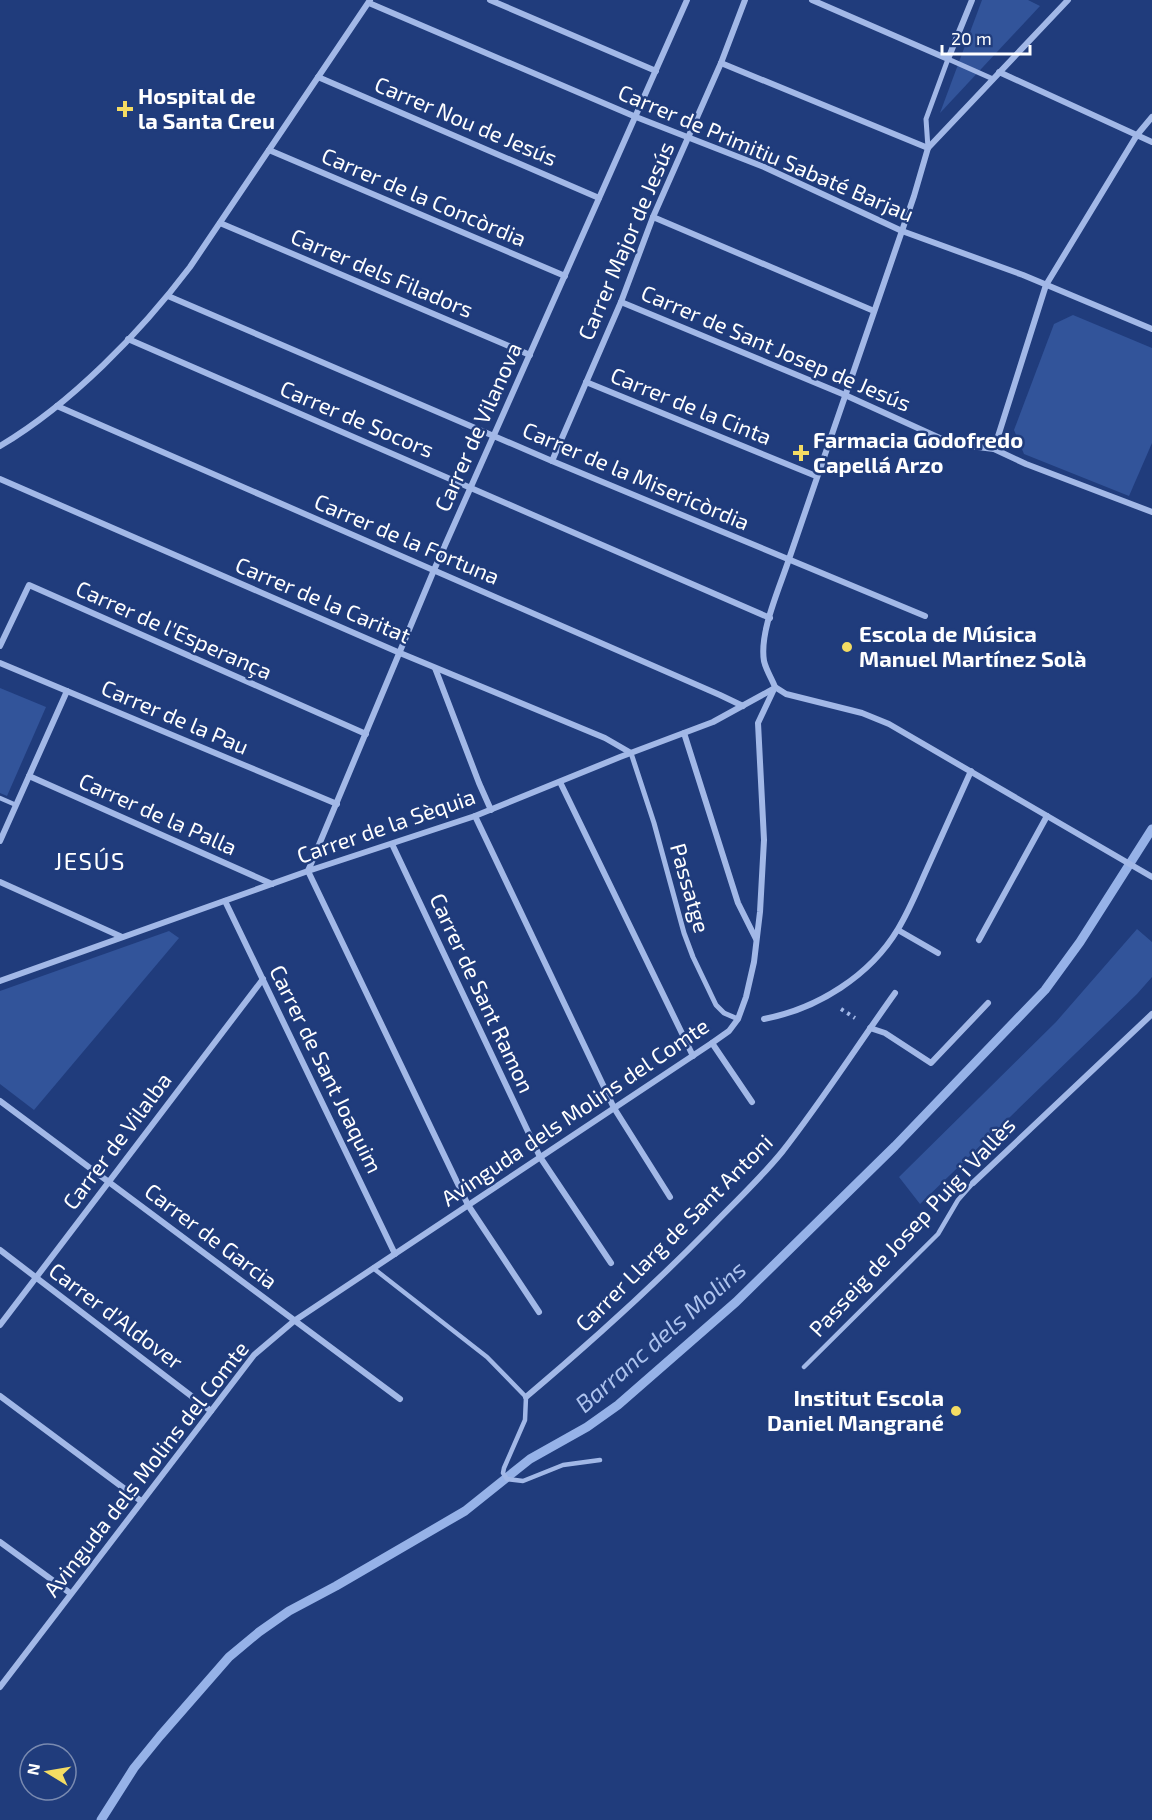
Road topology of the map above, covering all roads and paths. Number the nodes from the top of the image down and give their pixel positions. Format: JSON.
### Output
{"nodes":[{"id":1,"x":490,"y":0,"type":"edge"},
{"id":2,"x":687,"y":0,"type":"edge"},
{"id":3,"x":745,"y":0,"type":"edge"},
{"id":4,"x":812,"y":0,"type":"edge"},
{"id":5,"x":972,"y":0,"type":"edge"},
{"id":6,"x":1068,"y":0,"type":"edge"},
{"id":7,"x":370,"y":1,"type":"edge"},
{"id":8,"x":948,"y":60,"type":"junction"},
{"id":9,"x":721,"y":63,"type":"junction"},
{"id":10,"x":656,"y":71,"type":"junction"},
{"id":11,"x":999,"y":72,"type":"junction"},
{"id":12,"x":318,"y":77,"type":"junction"},
{"id":13,"x":993,"y":79,"type":"junction"},
{"id":14,"x":636,"y":117,"type":"junction"},
{"id":15,"x":1152,"y":117,"type":"edge"},
{"id":16,"x":1137,"y":135,"type":"junction"},
{"id":17,"x":689,"y":137,"type":"junction"},
{"id":18,"x":1152,"y":142,"type":"edge"},
{"id":19,"x":928,"y":148,"type":"junction"},
{"id":20,"x":269,"y":150,"type":"junction"},
{"id":21,"x":599,"y":198,"type":"junction"},
{"id":22,"x":653,"y":217,"type":"junction"},
{"id":23,"x":220,"y":223,"type":"junction"},
{"id":24,"x":903,"y":231,"type":"junction"},
{"id":25,"x":565,"y":276,"type":"junction"},
{"id":26,"x":1046,"y":285,"type":"junction"},
{"id":27,"x":168,"y":296,"type":"junction"},
{"id":28,"x":621,"y":302,"type":"junction"},
{"id":29,"x":874,"y":311,"type":"junction"},
{"id":30,"x":1152,"y":329,"type":"edge"},
{"id":31,"x":128,"y":339,"type":"junction"},
{"id":32,"x":530,"y":355,"type":"junction"},
{"id":33,"x":586,"y":382,"type":"junction"},
{"id":34,"x":845,"y":395,"type":"junction"},
{"id":35,"x":57,"y":406,"type":"junction"},
{"id":36,"x":494,"y":436,"type":"junction"},
{"id":37,"x":0,"y":446,"type":"edge"},
{"id":38,"x":994,"y":449,"type":"junction"},
{"id":39,"x":552,"y":461,"type":"junction"},
{"id":40,"x":816,"y":476,"type":"junction"},
{"id":41,"x":0,"y":479,"type":"edge"},
{"id":42,"x":471,"y":488,"type":"junction"},
{"id":43,"x":1152,"y":512,"type":"edge"},
{"id":44,"x":789,"y":559,"type":"junction"},
{"id":45,"x":434,"y":570,"type":"junction"},
{"id":46,"x":925,"y":616,"type":"dead end"},
{"id":47,"x":770,"y":618,"type":"junction"},
{"id":48,"x":0,"y":646,"type":"edge"},
{"id":49,"x":400,"y":653,"type":"junction"},
{"id":50,"x":0,"y":663,"type":"edge"},
{"id":51,"x":435,"y":668,"type":"junction"},
{"id":52,"x":775,"y":687,"type":"junction"},
{"id":53,"x":67,"y":692,"type":"junction"},
{"id":54,"x":743,"y":706,"type":"junction"},
{"id":55,"x":684,"y":733,"type":"junction"},
{"id":56,"x":366,"y":734,"type":"junction"},
{"id":57,"x":632,"y":753,"type":"junction"},
{"id":58,"x":971,"y":771,"type":"junction"},
{"id":59,"x":29,"y":776,"type":"junction"},
{"id":60,"x":560,"y":782,"type":"junction"},
{"id":61,"x":0,"y":798,"type":"edge"},
{"id":62,"x":337,"y":804,"type":"junction"},
{"id":63,"x":16,"y":805,"type":"junction"},
{"id":64,"x":491,"y":810,"type":"junction"},
{"id":65,"x":475,"y":816,"type":"junction"},
{"id":66,"x":1047,"y":816,"type":"junction"},
{"id":67,"x":0,"y":841,"type":"edge"},
{"id":68,"x":392,"y":844,"type":"junction"},
{"id":69,"x":308,"y":871,"type":"junction"},
{"id":70,"x":1152,"y":877,"type":"edge"},
{"id":71,"x":0,"y":882,"type":"edge"},
{"id":72,"x":272,"y":884,"type":"junction"},
{"id":73,"x":225,"y":901,"type":"junction"},
{"id":74,"x":898,"y":930,"type":"junction"},
{"id":75,"x":123,"y":937,"type":"junction"},
{"id":76,"x":979,"y":940,"type":"dead end"},
{"id":77,"x":757,"y":941,"type":"junction"},
{"id":78,"x":938,"y":953,"type":"dead end"},
{"id":79,"x":263,"y":979,"type":"junction"},
{"id":80,"x":0,"y":981,"type":"edge"},
{"id":81,"x":895,"y":993,"type":"dead end"},
{"id":82,"x":826,"y":998,"type":"junction"},
{"id":83,"x":988,"y":1003,"type":"dead end"},
{"id":84,"x":1152,"y":1014,"type":"edge"},
{"id":85,"x":738,"y":1019,"type":"junction"},
{"id":86,"x":764,"y":1019,"type":"dead end"},
{"id":87,"x":870,"y":1028,"type":"junction"},
{"id":88,"x":712,"y":1043,"type":"junction"},
{"id":89,"x":693,"y":1056,"type":"junction"},
{"id":90,"x":0,"y":1101,"type":"edge"},
{"id":91,"x":752,"y":1102,"type":"dead end"},
{"id":92,"x":614,"y":1108,"type":"junction"},
{"id":93,"x":540,"y":1157,"type":"junction"},
{"id":94,"x":109,"y":1181,"type":"junction"},
{"id":95,"x":973,"y":1183,"type":"joint"},
{"id":96,"x":670,"y":1197,"type":"dead end"},
{"id":97,"x":468,"y":1205,"type":"junction"},
{"id":98,"x":0,"y":1250,"type":"edge"},
{"id":99,"x":395,"y":1254,"type":"junction"},
{"id":100,"x":611,"y":1263,"type":"dead end"},
{"id":101,"x":373,"y":1268,"type":"junction"},
{"id":102,"x":35,"y":1277,"type":"junction"},
{"id":103,"x":539,"y":1312,"type":"dead end"},
{"id":104,"x":294,"y":1321,"type":"junction"},
{"id":105,"x":0,"y":1325,"type":"edge"},
{"id":106,"x":804,"y":1367,"type":"dead end"},
{"id":107,"x":0,"y":1396,"type":"edge"},
{"id":108,"x":526,"y":1397,"type":"junction"},
{"id":109,"x":400,"y":1399,"type":"dead end"},
{"id":110,"x":211,"y":1411,"type":"junction"},
{"id":111,"x":600,"y":1460,"type":"dead end"},
{"id":112,"x":141,"y":1502,"type":"junction"},
{"id":113,"x":0,"y":1542,"type":"edge"},
{"id":114,"x":70,"y":1593,"type":"junction"},
{"id":115,"x":0,"y":1687,"type":"edge"}],
"edges":[{"from":1,"to":10,"type":"street"},
{"from":2,"to":10,"type":"street","name":"Carrer de Vilanova"},
{"from":3,"to":9,"type":"street","name":"Carrer Major de Jesús"},
{"from":4,"to":8,"type":"street"},
{"from":5,"to":8,"type":"street"},
{"from":6,"to":11,"type":"street"},
{"from":7,"to":12,"type":"street"},
{"from":7,"to":14,"type":"street","name":"Carrer de Primitiu Sabaté Barjau"},
{"from":8,"to":13,"type":"street"},
{"from":8,"to":19,"type":"street"},
{"from":9,"to":17,"type":"street","name":"Carrer Major de Jesús"},
{"from":9,"to":19,"type":"street"},
{"from":10,"to":14,"type":"street","name":"Carrer de Vilanova"},
{"from":11,"to":13,"type":"street"},
{"from":11,"to":16,"type":"street"},
{"from":12,"to":20,"type":"street"},
{"from":12,"to":21,"type":"street","name":"Carrer Nou de Jesús"},
{"from":13,"to":19,"type":"street"},
{"from":14,"to":17,"type":"street","name":"Carrer de Primitiu Sabaté Barjau"},
{"from":14,"to":21,"type":"street","name":"Carrer de Vilanova"},
{"from":15,"to":16,"type":"street"},
{"from":16,"to":18,"type":"street"},
{"from":16,"to":26,"type":"street"},
{"from":17,"to":22,"type":"street","name":"Carrer Major de Jesús"},
{"from":17,"to":24,"type":"street","name":"Carrer de Primitiu Sabaté Barjau"},
{"from":19,"to":24,"type":"street"},
{"from":20,"to":23,"type":"street"},
{"from":20,"to":25,"type":"street","name":"Carrer de la Concòrdia"},
{"from":21,"to":25,"type":"street","name":"Carrer de Vilanova"},
{"from":22,"to":28,"type":"street","name":"Carrer Major de Jesús"},
{"from":22,"to":29,"type":"street"},
{"from":23,"to":27,"type":"street"},
{"from":23,"to":32,"type":"street","name":"Carrer dels Filadors"},
{"from":24,"to":26,"type":"street","name":"Carrer de Primitiu Sabaté Barjau"},
{"from":24,"to":29,"type":"street"},
{"from":25,"to":32,"type":"street","name":"Carrer de Vilanova"},
{"from":26,"to":30,"type":"street","name":"Carrer de Primitiu Sabaté Barjau"},
{"from":26,"to":38,"type":"street"},
{"from":27,"to":31,"type":"street"},
{"from":27,"to":36,"type":"street","name":"Carrer de la Misericòrdia"},
{"from":28,"to":33,"type":"street","name":"Carrer Major de Jesús"},
{"from":28,"to":34,"type":"street","name":"Carrer de Sant Josep de Jesús"},
{"from":29,"to":34,"type":"street"},
{"from":31,"to":35,"type":"street"},
{"from":31,"to":42,"type":"street","name":"Carrer de Socors"},
{"from":32,"to":36,"type":"street","name":"Carrer de Vilanova"},
{"from":33,"to":39,"type":"street","name":"Carrer Major de Jesús"},
{"from":33,"to":40,"type":"street","name":"Carrer de la Cinta"},
{"from":34,"to":38,"type":"street","name":"Carrer de Sant Josep de Jesús"},
{"from":34,"to":40,"type":"street"},
{"from":35,"to":37,"type":"street"},
{"from":35,"to":45,"type":"street","name":"Carrer de la Fortuna"},
{"from":36,"to":39,"type":"street","name":"Carrer de la Misericòrdia"},
{"from":36,"to":42,"type":"street","name":"Carrer de Vilanova"},
{"from":38,"to":43,"type":"street","name":"Carrer de Sant Josep de Jesús"},
{"from":39,"to":44,"type":"street","name":"Carrer de la Misericòrdia"},
{"from":40,"to":44,"type":"street"},
{"from":41,"to":49,"type":"street","name":"Carrer de la Caritat"},
{"from":42,"to":45,"type":"street","name":"Carrer de Vilanova"},
{"from":42,"to":47,"type":"street","name":"Carrer de Socors"},
{"from":44,"to":46,"type":"street","name":"Carrer de la Misericòrdia"},
{"from":44,"to":47,"type":"street"},
{"from":45,"to":49,"type":"street","name":"Carrer de Vilanova"},
{"from":45,"to":54,"type":"street","name":"Carrer de la Fortuna"},
{"from":47,"to":52,"type":"street"},
{"from":48,"to":56,"type":"street","name":"Carrer de l'Esperança"},
{"from":49,"to":51,"type":"street","name":"Carrer de la Caritat"},
{"from":49,"to":56,"type":"street","name":"Carrer de Vilanova"},
{"from":50,"to":53,"type":"street","name":"Carrer de la Pau"},
{"from":51,"to":57,"type":"street","name":"Carrer de la Caritat"},
{"from":51,"to":64,"type":"street"},
{"from":52,"to":54,"type":"street","name":"Carrer de la Sèquia"},
{"from":52,"to":58,"type":"street"},
{"from":52,"to":77,"type":"street","name":"Avinguda dels Molins del Comte"},
{"from":53,"to":59,"type":"street"},
{"from":53,"to":62,"type":"street","name":"Carrer de la Pau"},
{"from":54,"to":55,"type":"street","name":"Carrer de la Sèquia"},
{"from":55,"to":57,"type":"street","name":"Carrer de la Sèquia"},
{"from":55,"to":77,"type":"street"},
{"from":56,"to":62,"type":"street","name":"Carrer de Vilanova"},
{"from":57,"to":60,"type":"street","name":"Carrer de la Sèquia"},
{"from":57,"to":85,"type":"street","name":"Passatge"},
{"from":58,"to":66,"type":"street"},
{"from":58,"to":74,"type":"street"},
{"from":59,"to":63,"type":"street"},
{"from":59,"to":72,"type":"street","name":"Carrer de la Palla"},
{"from":60,"to":64,"type":"street","name":"Carrer de la Sèquia"},
{"from":60,"to":89,"type":"street"},
{"from":61,"to":63,"type":"lane"},
{"from":62,"to":69,"type":"street","name":"Carrer de Vilanova"},
{"from":63,"to":67,"type":"street"},
{"from":64,"to":65,"type":"street","name":"Carrer de la Sèquia"},
{"from":65,"to":68,"type":"street","name":"Carrer de la Sèquia"},
{"from":65,"to":92,"type":"street"},
{"from":66,"to":70,"type":"street"},
{"from":66,"to":76,"type":"street"},
{"from":68,"to":69,"type":"street","name":"Carrer de la Sèquia"},
{"from":68,"to":93,"type":"street","name":"Carrer de Sant Ramon"},
{"from":69,"to":72,"type":"street","name":"Carrer de la Sèquia"},
{"from":69,"to":97,"type":"street"},
{"from":71,"to":75,"type":"street"},
{"from":72,"to":73,"type":"street","name":"Carrer de la Sèquia"},
{"from":73,"to":75,"type":"street","name":"Carrer de la Sèquia"},
{"from":73,"to":79,"type":"street","name":"Carrer de Sant Joaquim"},
{"from":74,"to":78,"type":"street"},
{"from":74,"to":82,"type":"street"},
{"from":75,"to":80,"type":"street","name":"Carrer de la Sèquia"},
{"from":77,"to":85,"type":"street","name":"Avinguda dels Molins del Comte"},
{"from":79,"to":94,"type":"street","name":"Carrer de Vilalba"},
{"from":79,"to":99,"type":"street","name":"Carrer de Sant Joaquim"},
{"from":81,"to":87,"type":"street","name":"Carrer Llarg de Sant Antoni"},
{"from":82,"to":86,"type":"street"},
{"from":82,"to":87,"type":"path"},
{"from":83,"to":87,"type":"street"},
{"from":84,"to":95,"type":"street","name":"Passeig de Josep Puig i Vallès"},
{"from":85,"to":88,"type":"street","name":"Avinguda dels Molins del Comte"},
{"from":87,"to":108,"type":"street","name":"Carrer Llarg de Sant Antoni"},
{"from":88,"to":89,"type":"street","name":"Avinguda dels Molins del Comte"},
{"from":88,"to":91,"type":"street"},
{"from":89,"to":92,"type":"street","name":"Avinguda dels Molins del Comte"},
{"from":90,"to":94,"type":"street","name":"Carrer de Garcia"},
{"from":92,"to":93,"type":"street","name":"Avinguda dels Molins del Comte"},
{"from":92,"to":96,"type":"street"},
{"from":93,"to":97,"type":"street","name":"Avinguda dels Molins del Comte"},
{"from":93,"to":100,"type":"street","name":"Carrer de Sant Ramon"},
{"from":94,"to":102,"type":"street","name":"Carrer de Vilalba"},
{"from":94,"to":104,"type":"street","name":"Carrer de Garcia"},
{"from":95,"to":106,"type":"lane","name":"Passeig de Josep Puig i Vallès"},
{"from":97,"to":99,"type":"street","name":"Avinguda dels Molins del Comte"},
{"from":97,"to":103,"type":"street"},
{"from":98,"to":102,"type":"street","name":"Carrer d'Aldover"},
{"from":99,"to":101,"type":"street","name":"Avinguda dels Molins del Comte"},
{"from":101,"to":104,"type":"street","name":"Avinguda dels Molins del Comte"},
{"from":101,"to":108,"type":"lane"},
{"from":102,"to":105,"type":"street","name":"Carrer de Vilalba"},
{"from":102,"to":110,"type":"street","name":"Carrer d'Aldover"},
{"from":104,"to":109,"type":"street","name":"Carrer de Garcia"},
{"from":104,"to":110,"type":"street","name":"Avinguda dels Molins del Comte"},
{"from":107,"to":112,"type":"street"},
{"from":108,"to":111,"type":"lane"},
{"from":110,"to":112,"type":"street","name":"Avinguda dels Molins del Comte"},
{"from":112,"to":114,"type":"street","name":"Avinguda dels Molins del Comte"},
{"from":113,"to":114,"type":"street"},
{"from":114,"to":115,"type":"street","name":"Avinguda dels Molins del Comte"}]}
